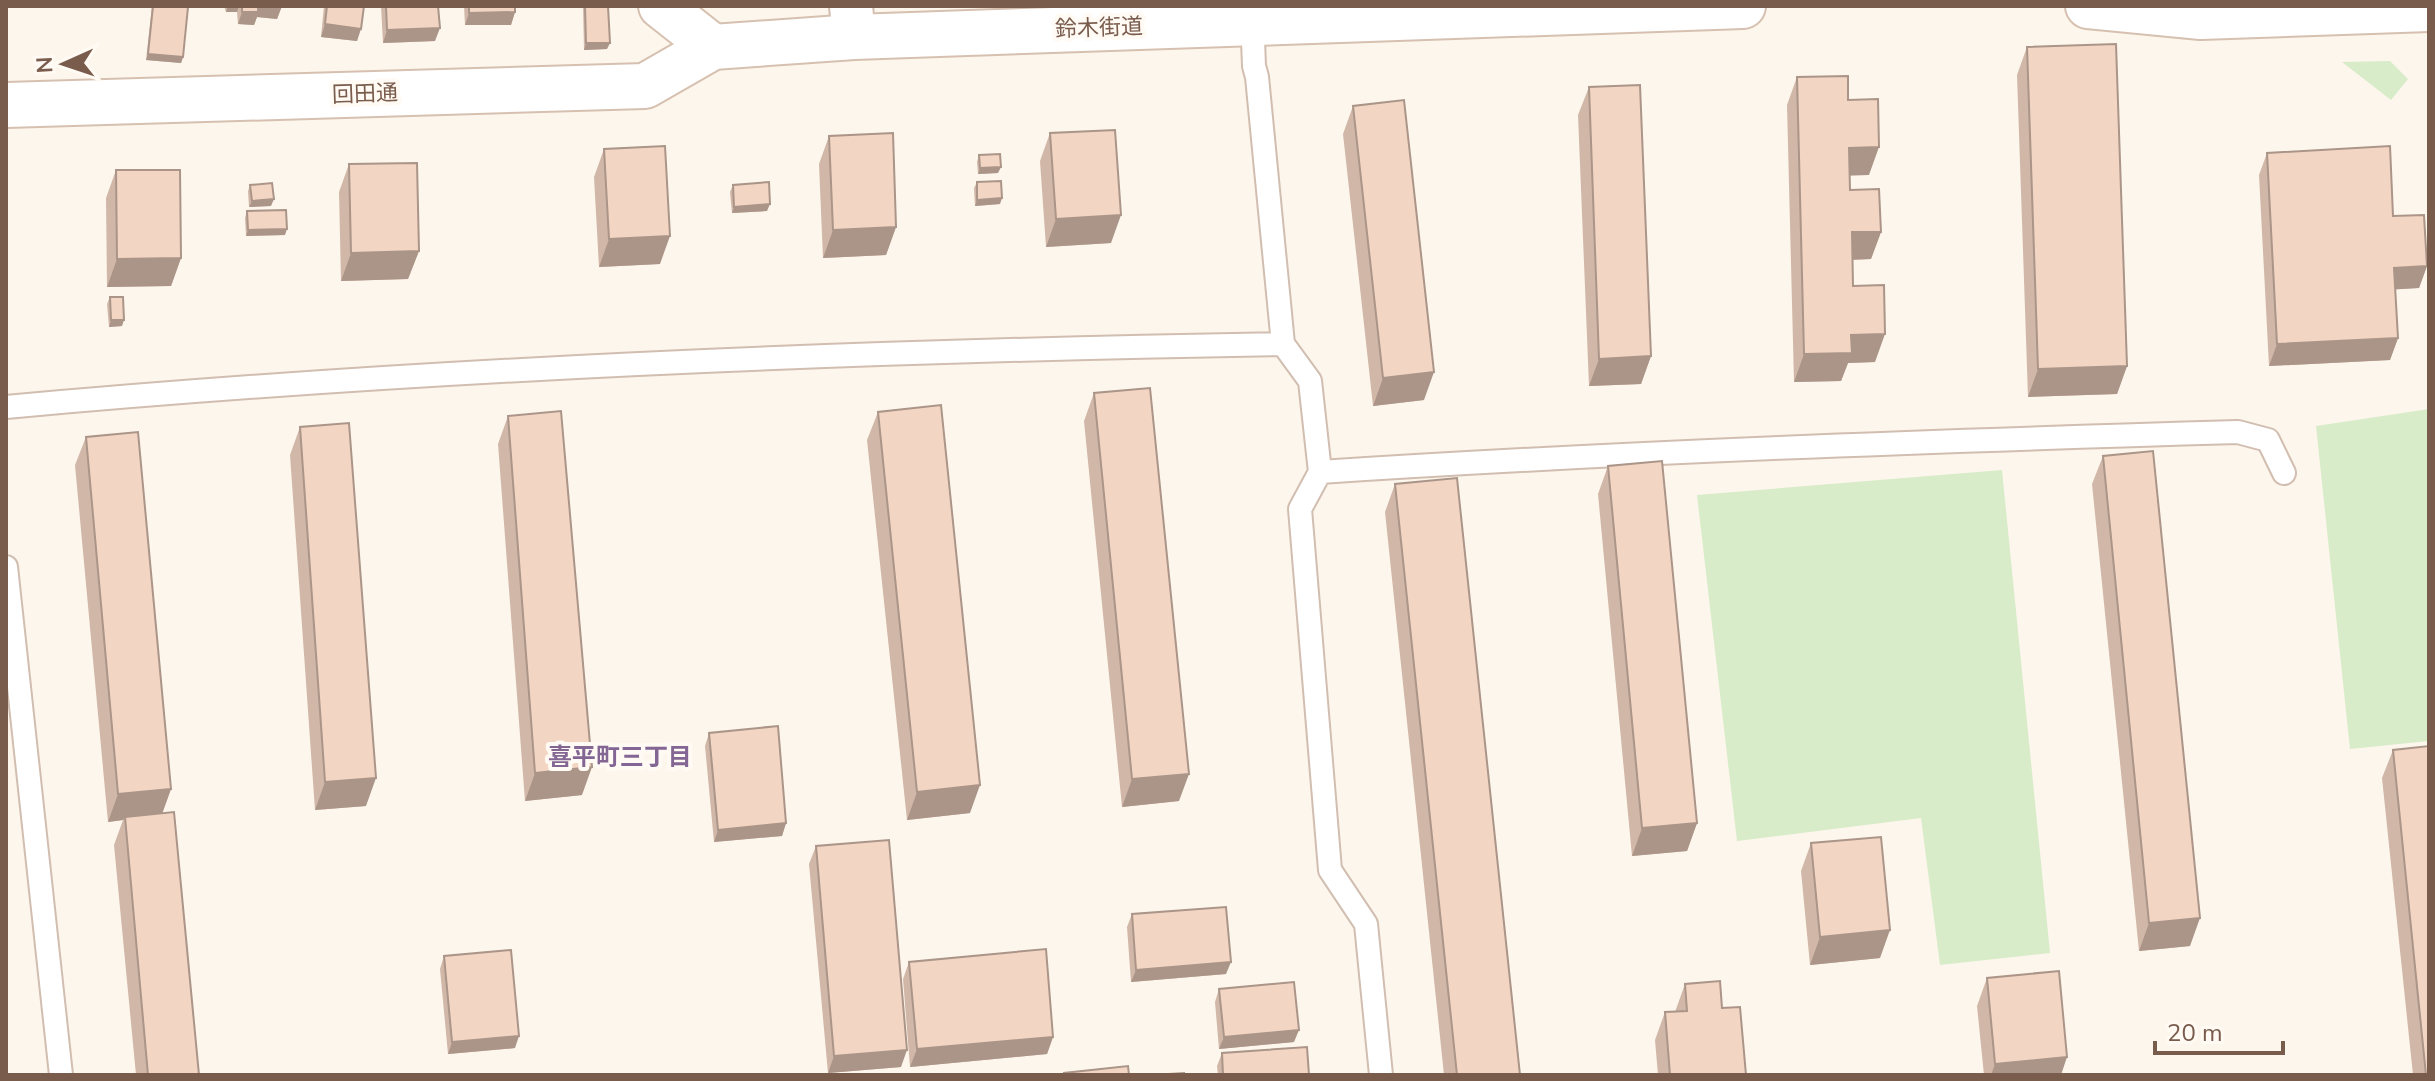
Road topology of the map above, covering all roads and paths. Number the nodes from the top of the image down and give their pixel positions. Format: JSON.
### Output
{"nodes":[{"id":1,"x":661,"y":6,"type":"edge"},
{"id":2,"x":1743,"y":6,"type":"edge"},
{"id":3,"x":2112,"y":7,"type":"edge"},
{"id":4,"x":2429,"y":9,"type":"edge"},
{"id":5,"x":1252,"y":14,"type":"edge"},
{"id":6,"x":852,"y":22,"type":"edge"},
{"id":7,"x":713,"y":47,"type":"junction"},
{"id":8,"x":6,"y":105,"type":"edge"},
{"id":9,"x":1283,"y":344,"type":"junction"},
{"id":10,"x":6,"y":407,"type":"edge"},
{"id":11,"x":1320,"y":472,"type":"junction"},
{"id":12,"x":2284,"y":473,"type":"dead end"},
{"id":13,"x":6,"y":567,"type":"edge"},
{"id":14,"x":61,"y":1075,"type":"edge"},
{"id":15,"x":1381,"y":1075,"type":"edge"}],
"edges":[{"from":1,"to":7,"type":"main road"},
{"from":2,"to":5,"type":"main road","name":"鈴木街道"},
{"from":3,"to":4,"type":"main road"},
{"from":5,"to":6,"type":"main road","name":"鈴木街道"},
{"from":5,"to":9,"type":"lane"},
{"from":6,"to":7,"type":"main road","name":"鈴木街道"},
{"from":7,"to":8,"type":"main road","name":"回田通"},
{"from":9,"to":10,"type":"lane"},
{"from":9,"to":11,"type":"lane"},
{"from":11,"to":12,"type":"lane"},
{"from":11,"to":15,"type":"lane"},
{"from":13,"to":14,"type":"lane"}]}
